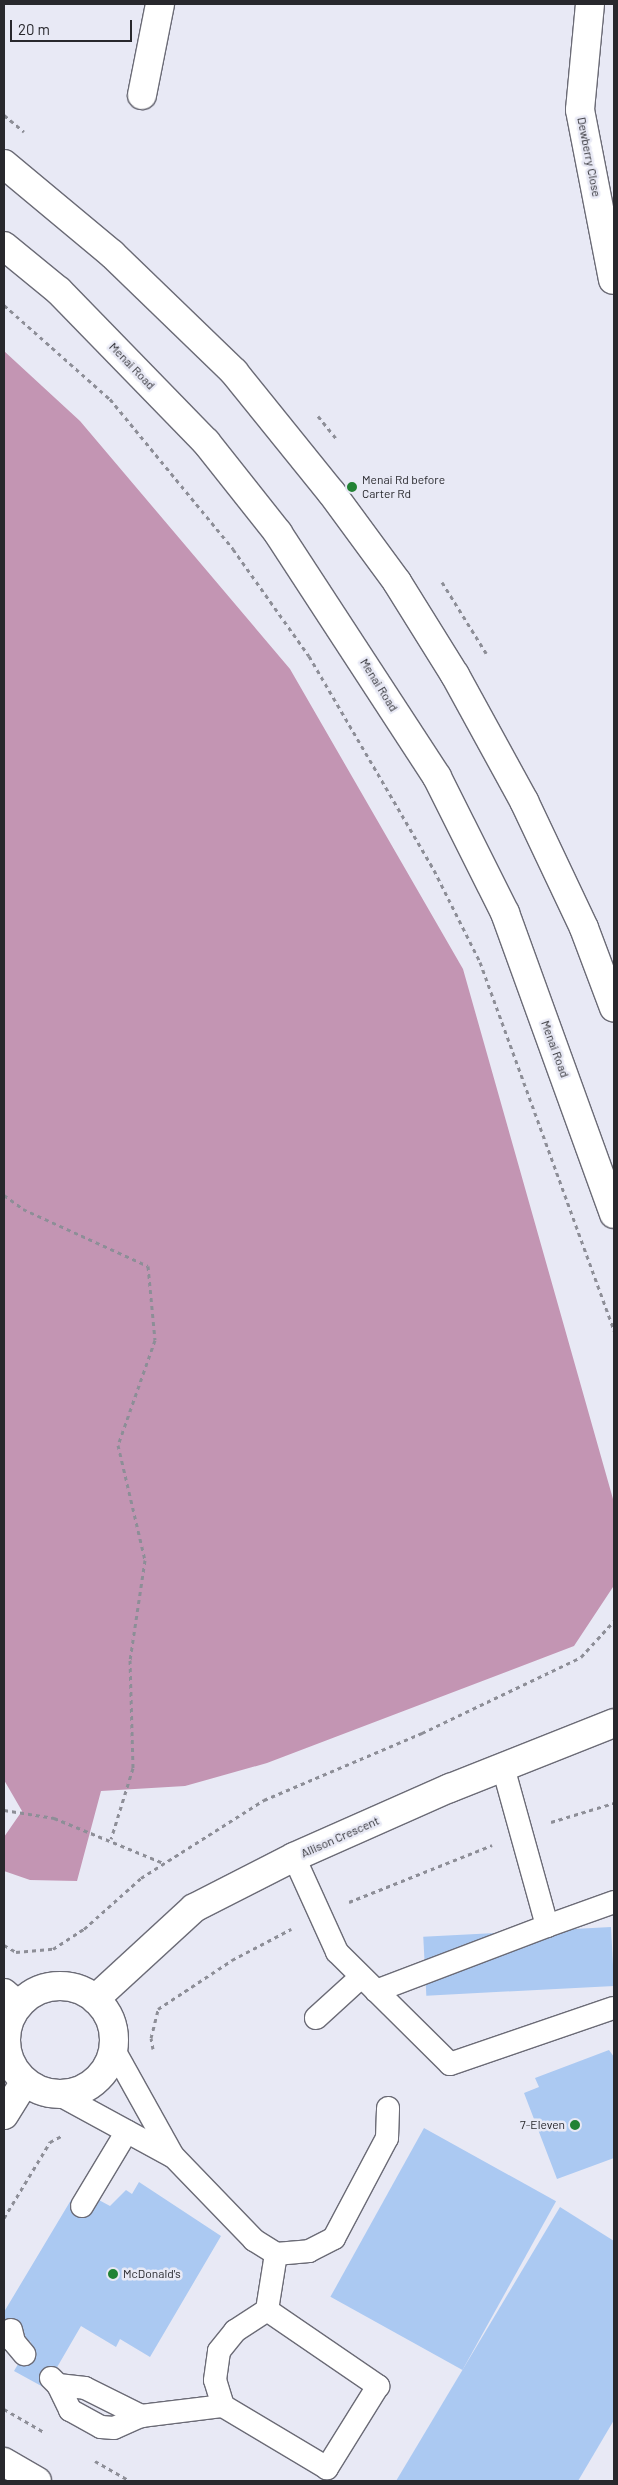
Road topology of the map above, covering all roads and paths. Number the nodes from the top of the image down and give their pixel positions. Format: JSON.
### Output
{"nodes":[{"id":1,"x":160,"y":4,"type":"edge"},
{"id":2,"x":590,"y":4,"type":"edge"},
{"id":3,"x":142,"y":95,"type":"dead end"},
{"id":4,"x":4,"y":164,"type":"edge"},
{"id":5,"x":4,"y":246,"type":"edge"},
{"id":6,"x":614,"y":280,"type":"edge"},
{"id":7,"x":4,"y":305,"type":"edge"},
{"id":8,"x":614,"y":1008,"type":"edge"},
{"id":9,"x":4,"y":1196,"type":"edge"},
{"id":10,"x":614,"y":1214,"type":"edge"},
{"id":11,"x":614,"y":1331,"type":"edge"},
{"id":12,"x":614,"y":1621,"type":"edge"},
{"id":13,"x":614,"y":1723,"type":"edge"},
{"id":14,"x":503,"y":1767,"type":"junction"},
{"id":15,"x":4,"y":1810,"type":"edge"},
{"id":16,"x":111,"y":1839,"type":"junction"},
{"id":17,"x":294,"y":1857,"type":"junction"},
{"id":18,"x":164,"y":1863,"type":"junction"},
{"id":19,"x":614,"y":1902,"type":"edge"},
{"id":20,"x":547,"y":1926,"type":"junction"},
{"id":21,"x":4,"y":1945,"type":"edge"},
{"id":22,"x":369,"y":1984,"type":"junction"},
{"id":23,"x":11,"y":1999,"type":"edge"},
{"id":24,"x":95,"y":1999,"type":"junction"},
{"id":25,"x":614,"y":2008,"type":"edge"},
{"id":26,"x":316,"y":2018,"type":"dead end"},
{"id":27,"x":114,"y":2050,"type":"junction"},
{"id":28,"x":24,"y":2082,"type":"junction"},
{"id":29,"x":60,"y":2094,"type":"junction"},
{"id":30,"x":388,"y":2108,"type":"dead end"},
{"id":31,"x":4,"y":2115,"type":"edge"},
{"id":32,"x":72,"y":2131,"type":"dead end"},
{"id":33,"x":127,"y":2131,"type":"junction"},
{"id":34,"x":173,"y":2156,"type":"junction"},
{"id":35,"x":82,"y":2206,"type":"dead end"},
{"id":36,"x":4,"y":2218,"type":"edge"},
{"id":37,"x":276,"y":2254,"type":"junction"},
{"id":38,"x":267,"y":2310,"type":"junction"},
{"id":39,"x":11,"y":2330,"type":"dead end"},
{"id":40,"x":24,"y":2354,"type":"dead end"},
{"id":41,"x":54,"y":2381,"type":"dead end"},
{"id":42,"x":223,"y":2406,"type":"junction"},
{"id":43,"x":4,"y":2462,"type":"edge"},
{"id":44,"x":37,"y":2481,"type":"edge"}],
"edges":[{"from":1,"to":3,"type":"main road"},
{"from":2,"to":6,"type":"main road","name":"Dewberry Close"},
{"from":4,"to":8,"type":"main road"},
{"from":5,"to":10,"type":"main road","name":"Menai Road"},
{"from":7,"to":11,"type":"path"},
{"from":9,"to":16,"type":"path"},
{"from":12,"to":18,"type":"path"},
{"from":13,"to":14,"type":"main road","name":"Allison Crescent"},
{"from":14,"to":17,"type":"main road","name":"Allison Crescent"},
{"from":14,"to":20,"type":"lane"},
{"from":15,"to":16,"type":"path"},
{"from":16,"to":18,"type":"path"},
{"from":17,"to":22,"type":"lane"},
{"from":17,"to":24,"type":"main road","name":"Allison Crescent"},
{"from":18,"to":21,"type":"path"},
{"from":19,"to":20,"type":"lane"},
{"from":20,"to":22,"type":"lane"},
{"from":22,"to":25,"type":"lane"},
{"from":22,"to":26,"type":"lane"},
{"from":23,"to":24,"type":"main road"},
{"from":23,"to":28,"type":"main road"},
{"from":24,"to":27,"type":"main road"},
{"from":27,"to":29,"type":"main road"},
{"from":27,"to":34,"type":"lane"},
{"from":28,"to":29,"type":"main road"},
{"from":28,"to":31,"type":"main road"},
{"from":29,"to":33,"type":"lane"},
{"from":30,"to":37,"type":"lane"},
{"from":32,"to":36,"type":"path"},
{"from":33,"to":34,"type":"lane"},
{"from":33,"to":35,"type":"lane"},
{"from":34,"to":37,"type":"lane"},
{"from":37,"to":38,"type":"lane"},
{"from":38,"to":42,"type":"lane"},
{"from":38,"to":42,"type":"lane"},
{"from":39,"to":40,"type":"lane"},
{"from":41,"to":42,"type":"lane"},
{"from":43,"to":44,"type":"main road"}]}
